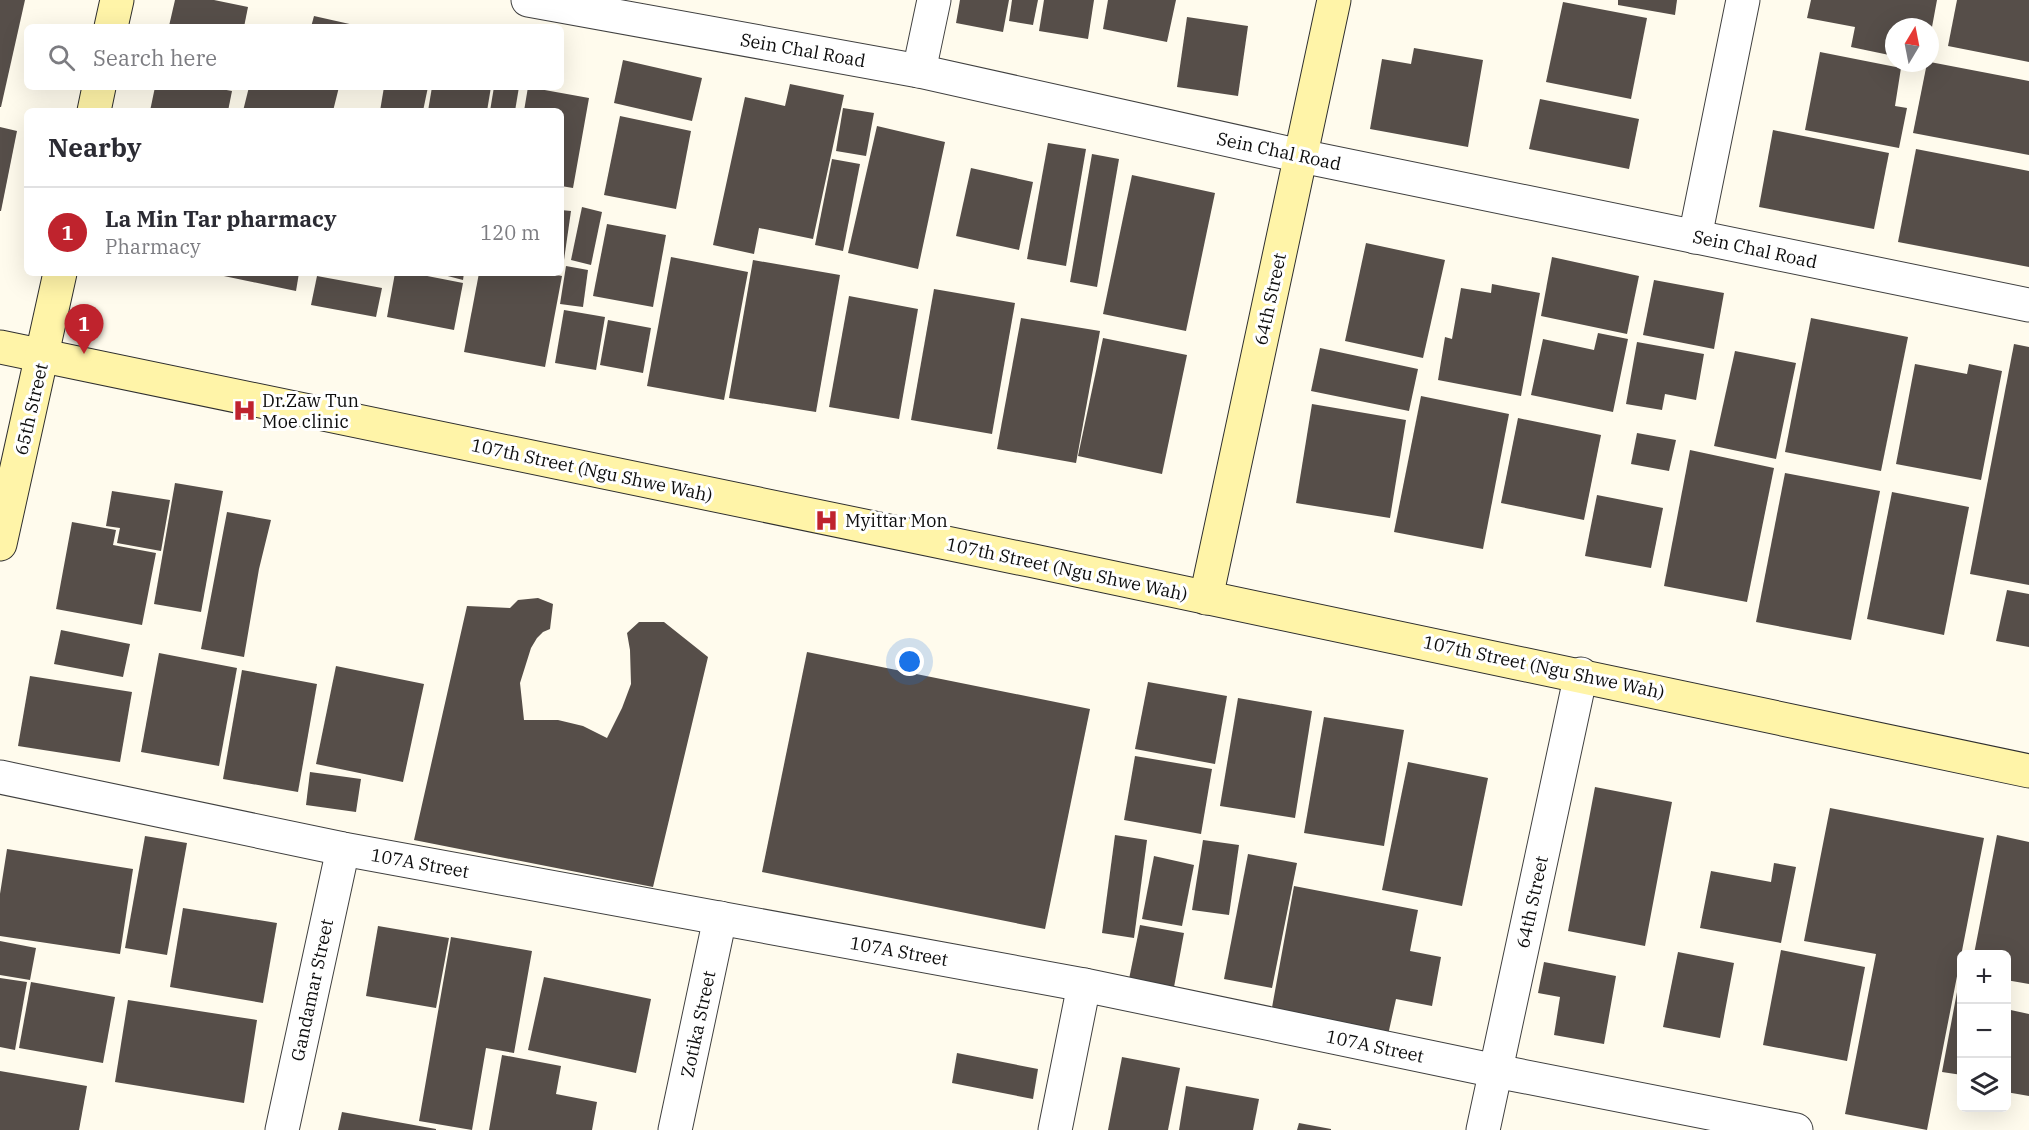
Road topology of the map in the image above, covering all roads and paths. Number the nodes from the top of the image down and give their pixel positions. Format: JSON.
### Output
{"nodes":[{"id":1,"x":117,"y":0,"type":"edge"},
{"id":2,"x":528,"y":0,"type":"edge"},
{"id":3,"x":934,"y":0,"type":"edge"},
{"id":4,"x":1334,"y":0,"type":"edge"},
{"id":5,"x":1743,"y":0,"type":"edge"},
{"id":6,"x":112,"y":24,"type":"edge"},
{"id":7,"x":919,"y":71,"type":"junction"},
{"id":8,"x":98,"y":90,"type":"edge"},
{"id":9,"x":95,"y":108,"type":"edge"},
{"id":10,"x":1300,"y":156,"type":"junction"},
{"id":11,"x":1695,"y":237,"type":"junction"},
{"id":12,"x":59,"y":276,"type":"edge"},
{"id":13,"x":2029,"y":305,"type":"edge"},
{"id":14,"x":0,"y":347,"type":"edge"},
{"id":15,"x":43,"y":356,"type":"junction"},
{"id":16,"x":0,"y":544,"type":"edge"},
{"id":17,"x":1206,"y":598,"type":"junction"},
{"id":18,"x":1581,"y":674,"type":"junction"},
{"id":19,"x":2029,"y":771,"type":"edge"},
{"id":20,"x":0,"y":777,"type":"edge"},
{"id":21,"x":343,"y":849,"type":"junction"},
{"id":22,"x":720,"y":918,"type":"junction"},
{"id":23,"x":1084,"y":985,"type":"junction"},
{"id":24,"x":1496,"y":1071,"type":"junction"},
{"id":25,"x":282,"y":1130,"type":"edge"},
{"id":26,"x":675,"y":1130,"type":"edge"},
{"id":27,"x":1055,"y":1130,"type":"edge"},
{"id":28,"x":1483,"y":1130,"type":"edge"},
{"id":29,"x":1796,"y":1130,"type":"edge"}],
"edges":[{"from":1,"to":6,"type":"main road"},
{"from":2,"to":7,"type":"street","name":"Sein Chal Road"},
{"from":3,"to":7,"type":"street"},
{"from":4,"to":10,"type":"main road","name":"64th Street"},
{"from":5,"to":11,"type":"street"},
{"from":7,"to":10,"type":"street","name":"Sein Chal Road"},
{"from":8,"to":9,"type":"main road"},
{"from":10,"to":11,"type":"street","name":"Sein Chal Road"},
{"from":10,"to":17,"type":"main road","name":"64th Street"},
{"from":11,"to":13,"type":"street","name":"Sein Chal Road"},
{"from":12,"to":15,"type":"main road","name":"65th Street"},
{"from":14,"to":15,"type":"main road","name":"107th Street (Ngu Shwe Wah)"},
{"from":15,"to":16,"type":"main road","name":"65th Street"},
{"from":15,"to":17,"type":"main road","name":"107th Street (Ngu Shwe Wah)"},
{"from":17,"to":18,"type":"main road","name":"107th Street (Ngu Shwe Wah)"},
{"from":18,"to":19,"type":"main road","name":"107th Street (Ngu Shwe Wah)"},
{"from":18,"to":24,"type":"street","name":"64th Street"},
{"from":20,"to":21,"type":"street","name":"107A Street"},
{"from":21,"to":22,"type":"street","name":"107A Street"},
{"from":21,"to":25,"type":"street","name":"Gandamar Street"},
{"from":22,"to":23,"type":"street","name":"107A Street"},
{"from":22,"to":26,"type":"street","name":"Zotika Street"},
{"from":23,"to":24,"type":"street","name":"107A Street"},
{"from":23,"to":27,"type":"street"},
{"from":24,"to":28,"type":"street","name":"64th Street"},
{"from":24,"to":29,"type":"street","name":"107A Street"}]}
